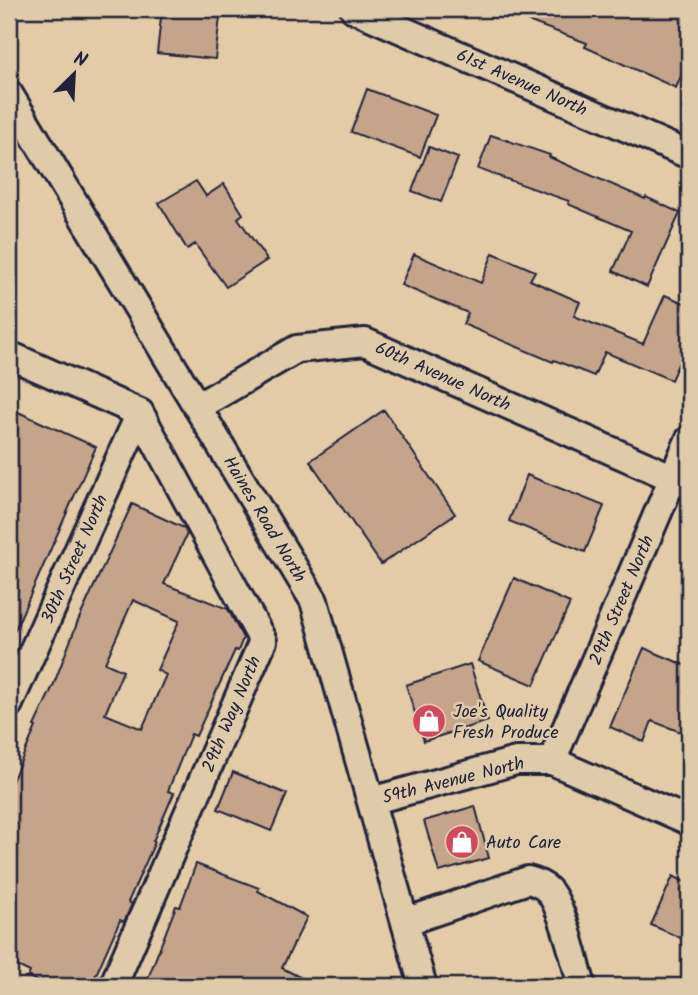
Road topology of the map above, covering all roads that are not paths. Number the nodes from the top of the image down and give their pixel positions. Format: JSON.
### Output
{"nodes":[{"id":1,"x":354,"y":9,"type":"edge"},
{"id":2,"x":9,"y":94,"type":"edge"},
{"id":3,"x":689,"y":155,"type":"edge"},
{"id":4,"x":9,"y":355,"type":"edge"},
{"id":5,"x":197,"y":407,"type":"junction"},
{"id":6,"x":140,"y":413,"type":"junction"},
{"id":7,"x":689,"y":440,"type":"edge"},
{"id":8,"x":681,"y":481,"type":"edge"},
{"id":9,"x":9,"y":704,"type":"edge"},
{"id":10,"x":552,"y":761,"type":"junction"},
{"id":11,"x":371,"y":800,"type":"junction"},
{"id":12,"x":689,"y":821,"type":"edge"},
{"id":13,"x":405,"y":922,"type":"junction"},
{"id":14,"x":113,"y":986,"type":"edge"},
{"id":15,"x":423,"y":986,"type":"edge"},
{"id":16,"x":582,"y":986,"type":"edge"}],
"edges":[{"from":1,"to":3,"type":"street","name":"61st Avenue North"},
{"from":2,"to":5,"type":"street","name":"Haines Road North"},
{"from":4,"to":6,"type":"street"},
{"from":5,"to":8,"type":"street","name":"60th Avenue North"},
{"from":5,"to":11,"type":"street","name":"Haines Road North"},
{"from":6,"to":9,"type":"street","name":"30th Street North"},
{"from":6,"to":14,"type":"street","name":"29th Way North"},
{"from":7,"to":8,"type":"street","name":"29th Street North"},
{"from":8,"to":10,"type":"street","name":"29th Street North"},
{"from":10,"to":11,"type":"street","name":"59th Avenue North"},
{"from":10,"to":12,"type":"street","name":"59th Avenue North"},
{"from":11,"to":13,"type":"street","name":"Haines Road North"},
{"from":13,"to":15,"type":"street","name":"Haines Road North"},
{"from":13,"to":16,"type":"street"}]}
